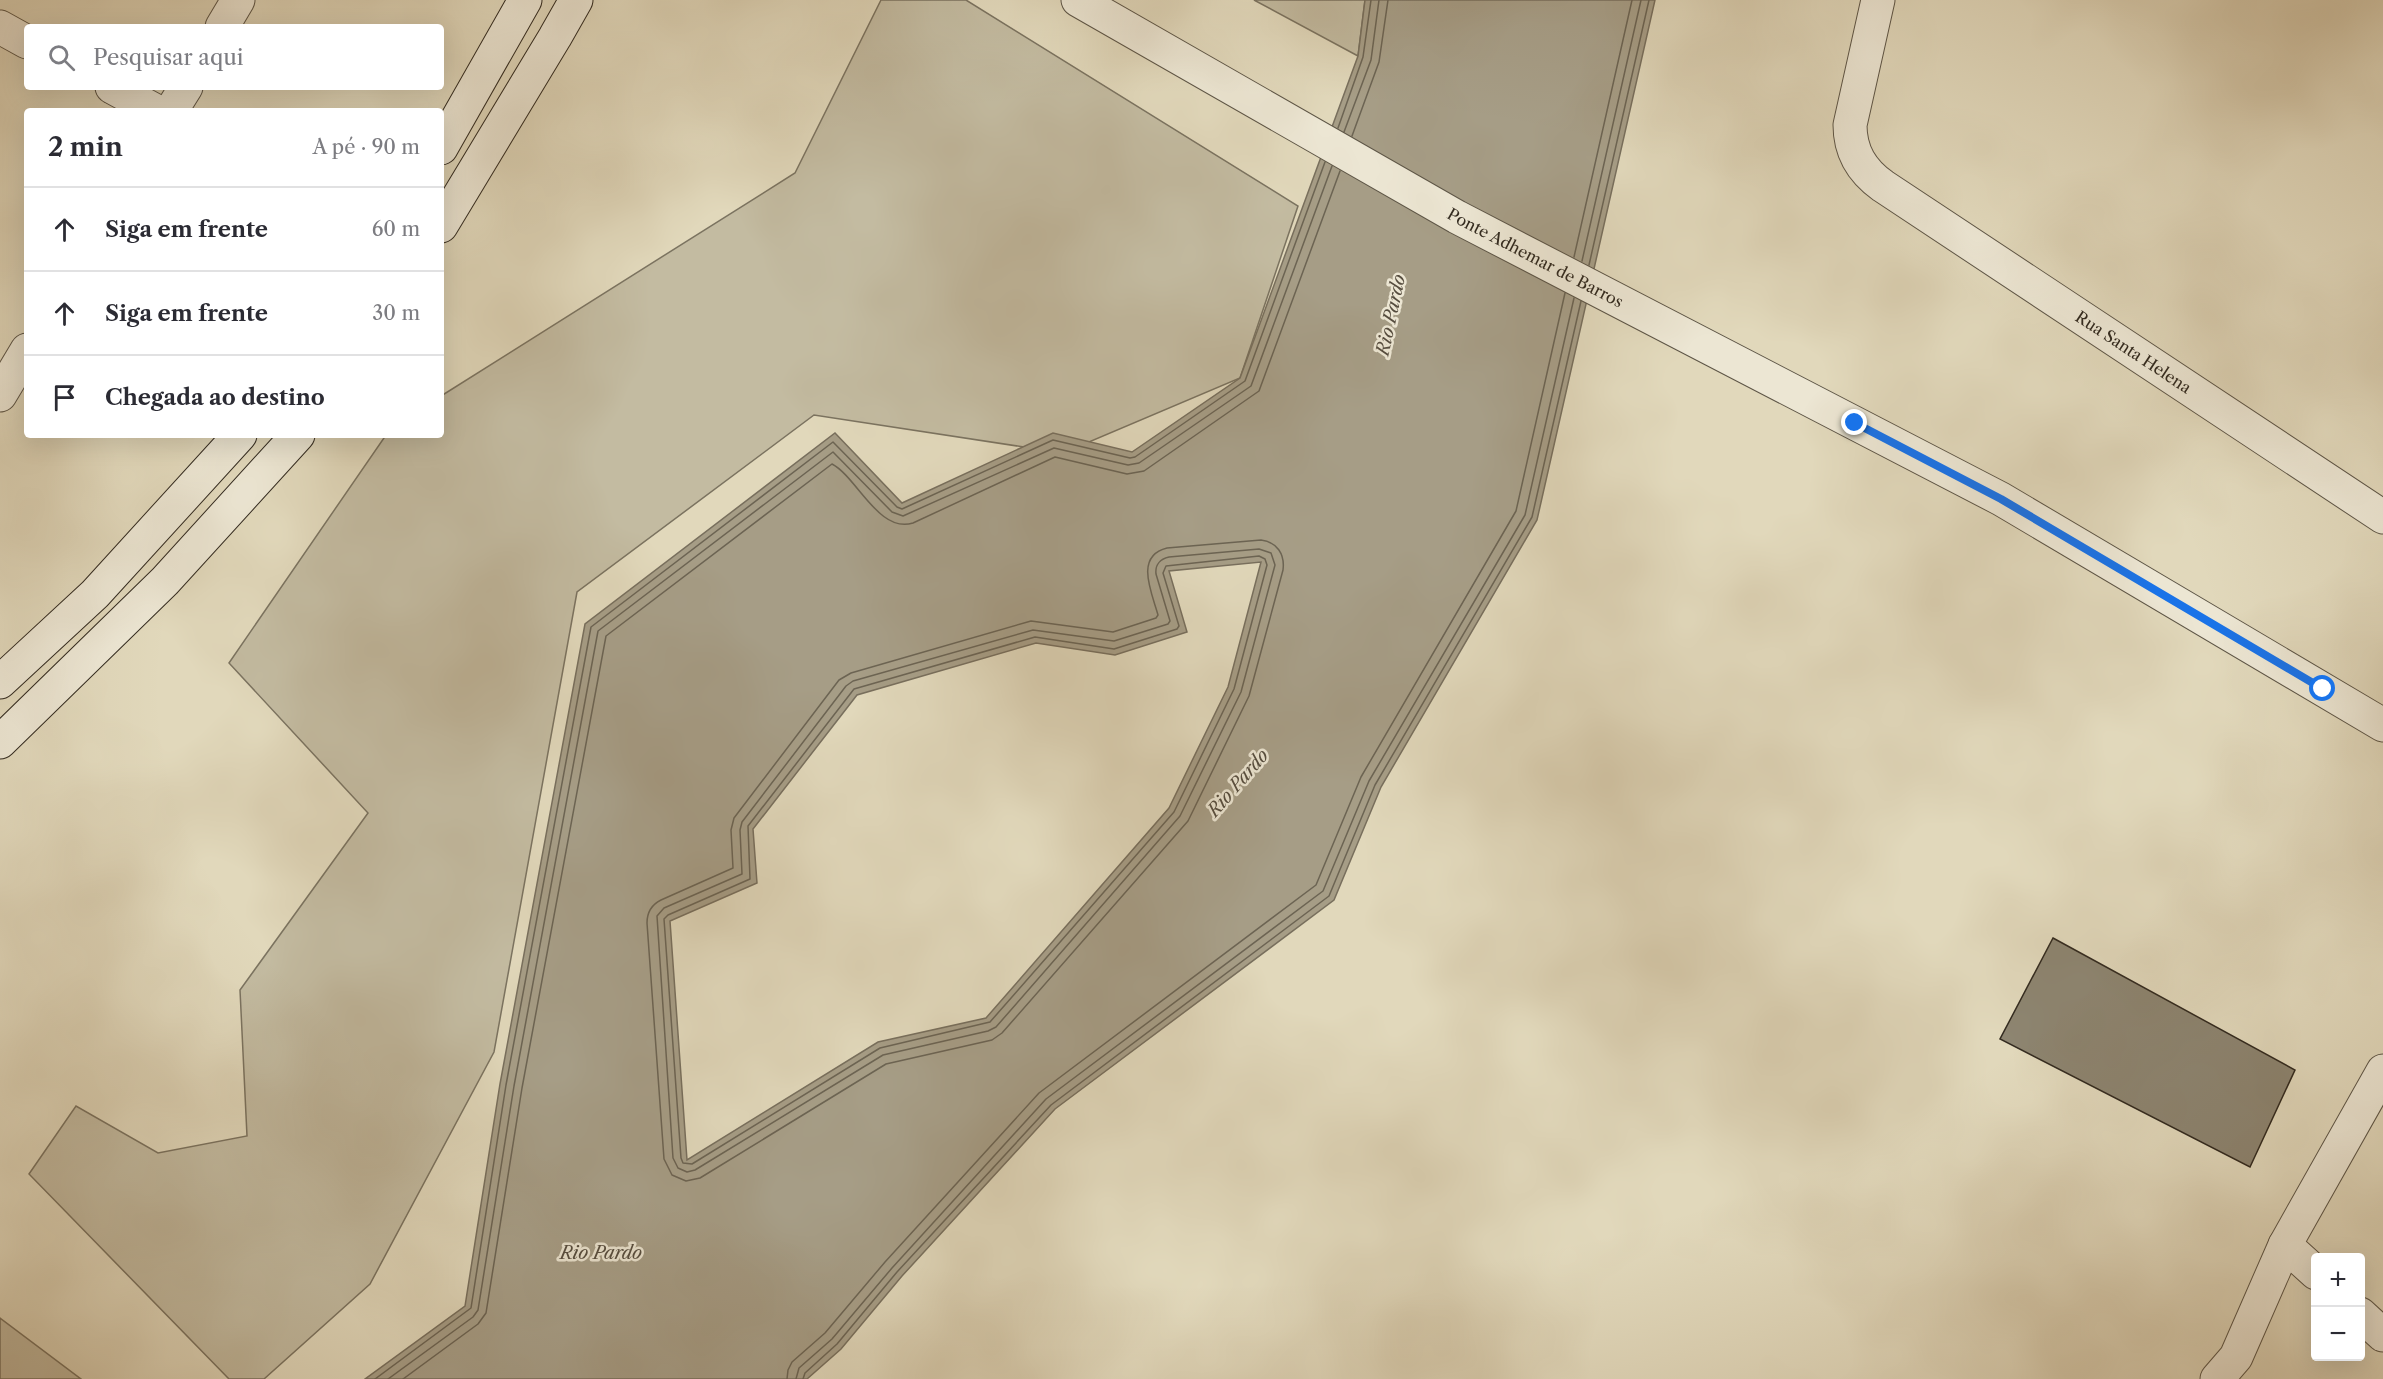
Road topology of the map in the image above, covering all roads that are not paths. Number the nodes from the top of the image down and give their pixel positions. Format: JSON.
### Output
{"nodes":[{"id":1,"x":238,"y":0,"type":"edge"},
{"id":2,"x":525,"y":0,"type":"edge"},
{"id":3,"x":576,"y":0,"type":"edge"},
{"id":4,"x":1078,"y":0,"type":"edge"},
{"id":5,"x":1878,"y":0,"type":"edge"},
{"id":6,"x":224,"y":24,"type":"edge"},
{"id":7,"x":0,"y":27,"type":"edge"},
{"id":8,"x":24,"y":40,"type":"edge"},
{"id":9,"x":118,"y":90,"type":"edge"},
{"id":10,"x":184,"y":90,"type":"edge"},
{"id":11,"x":150,"y":108,"type":"edge"},
{"id":12,"x":173,"y":108,"type":"edge"},
{"id":13,"x":444,"y":143,"type":"edge"},
{"id":14,"x":444,"y":221,"type":"edge"},
{"id":15,"x":24,"y":355,"type":"edge"},
{"id":16,"x":0,"y":395,"type":"edge"},
{"id":17,"x":237,"y":438,"type":"edge"},
{"id":18,"x":295,"y":438,"type":"edge"},
{"id":19,"x":2383,"y":517,"type":"edge"},
{"id":20,"x":0,"y":682,"type":"edge"},
{"id":21,"x":2383,"y":725,"type":"edge"},
{"id":22,"x":0,"y":742,"type":"edge"},
{"id":23,"x":2383,"y":1071,"type":"edge"},
{"id":24,"x":2285,"y":1245,"type":"junction"},
{"id":25,"x":2311,"y":1268,"type":"edge"},
{"id":26,"x":2365,"y":1318,"type":"edge"},
{"id":27,"x":2383,"y":1335,"type":"edge"},
{"id":28,"x":2217,"y":1379,"type":"edge"}],
"edges":[{"from":1,"to":6,"type":"street"},
{"from":2,"to":13,"type":"street"},
{"from":3,"to":14,"type":"street"},
{"from":4,"to":21,"type":"street","name":"Ponte Adhemar de Barros"},
{"from":5,"to":19,"type":"street","name":"Rua Santa Helena"},
{"from":7,"to":8,"type":"street"},
{"from":9,"to":11,"type":"street"},
{"from":10,"to":12,"type":"street"},
{"from":15,"to":16,"type":"street"},
{"from":17,"to":20,"type":"street"},
{"from":18,"to":22,"type":"street"},
{"from":23,"to":24,"type":"street"},
{"from":24,"to":25,"type":"street"},
{"from":24,"to":28,"type":"street"},
{"from":26,"to":27,"type":"street"}]}
